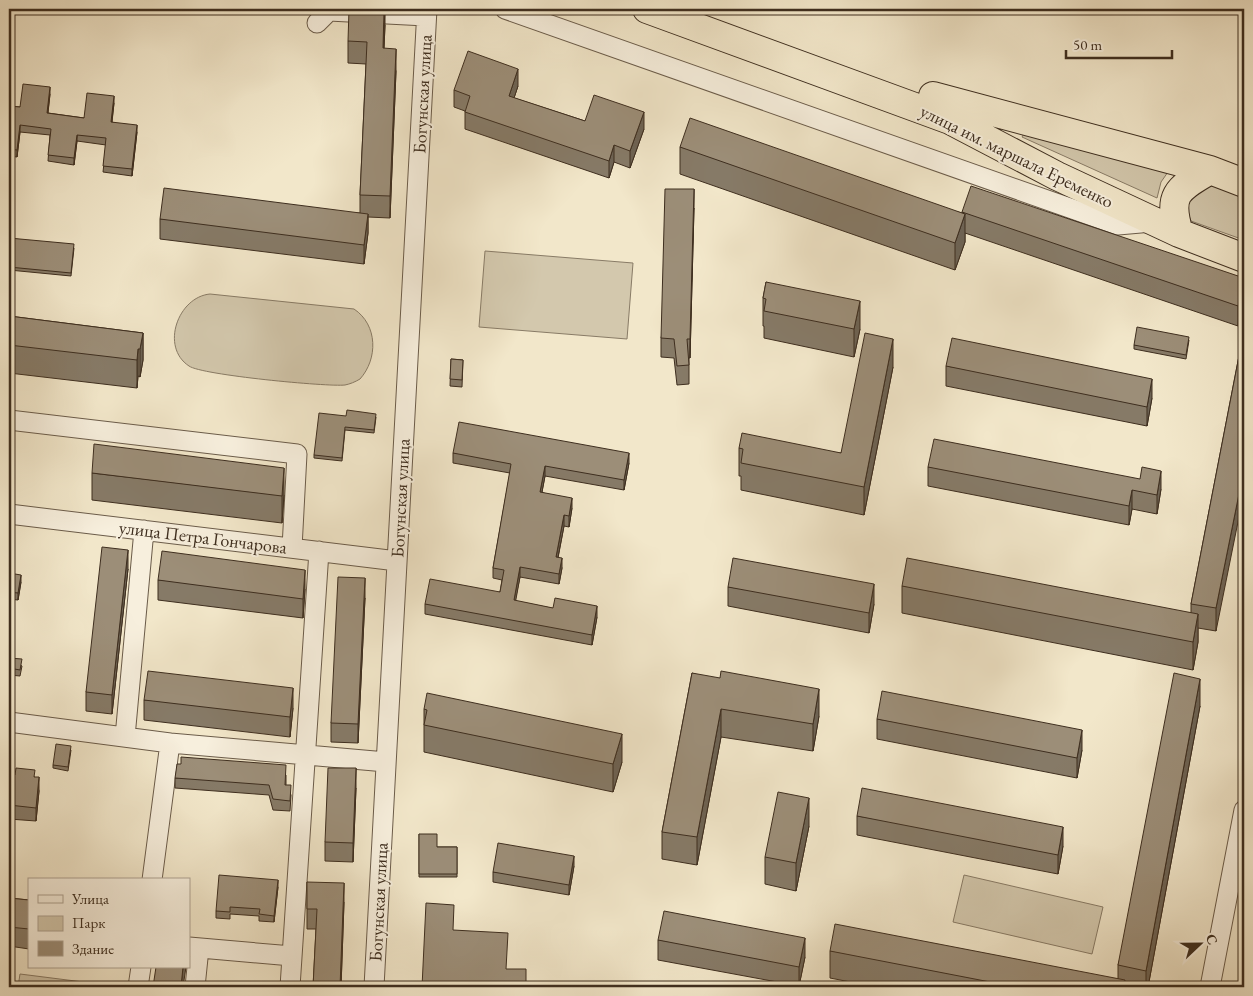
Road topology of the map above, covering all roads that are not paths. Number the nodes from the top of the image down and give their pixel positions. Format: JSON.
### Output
{"nodes":[{"id":1,"x":505,"y":9,"type":"edge"},
{"id":2,"x":647,"y":9,"type":"edge"},
{"id":3,"x":688,"y":9,"type":"edge"},
{"id":4,"x":427,"y":12,"type":"edge"},
{"id":5,"x":317,"y":24,"type":"dead end"},
{"id":6,"x":1210,"y":170,"type":"junction"},
{"id":7,"x":1244,"y":183,"type":"edge"},
{"id":8,"x":1167,"y":227,"type":"junction"},
{"id":9,"x":1244,"y":258,"type":"edge"},
{"id":10,"x":9,"y":420,"type":"edge"},
{"id":11,"x":9,"y":514,"type":"edge"},
{"id":12,"x":144,"y":530,"type":"junction"},
{"id":13,"x":292,"y":548,"type":"junction"},
{"id":14,"x":319,"y":551,"type":"junction"},
{"id":15,"x":397,"y":561,"type":"junction"},
{"id":16,"x":9,"y":722,"type":"edge"},
{"id":17,"x":125,"y":737,"type":"junction"},
{"id":18,"x":170,"y":743,"type":"junction"},
{"id":19,"x":306,"y":755,"type":"junction"},
{"id":20,"x":386,"y":762,"type":"junction"},
{"id":21,"x":1244,"y":810,"type":"edge"},
{"id":22,"x":152,"y":878,"type":"edge"},
{"id":23,"x":194,"y":948,"type":"edge"},
{"id":24,"x":292,"y":956,"type":"junction"},
{"id":25,"x":141,"y":968,"type":"edge"},
{"id":26,"x":138,"y":987,"type":"edge"},
{"id":27,"x":195,"y":987,"type":"edge"},
{"id":28,"x":290,"y":987,"type":"edge"},
{"id":29,"x":374,"y":987,"type":"edge"},
{"id":30,"x":1210,"y":987,"type":"edge"}],
"edges":[{"from":1,"to":8,"type":"street"},
{"from":2,"to":8,"type":"highway","name":"улица им. маршала Еременко"},
{"from":3,"to":6,"type":"highway","name":"улица им. маршала Еременко"},
{"from":4,"to":5,"type":"street"},
{"from":4,"to":15,"type":"street","name":"Богунская улица"},
{"from":6,"to":7,"type":"highway","name":"улица им. маршала Еременко"},
{"from":6,"to":8,"type":"highway"},
{"from":8,"to":9,"type":"highway","name":"улица им. маршала Еременко"},
{"from":10,"to":13,"type":"street"},
{"from":11,"to":12,"type":"street","name":"улица Петра Гончарова"},
{"from":12,"to":13,"type":"street","name":"улица Петра Гончарова"},
{"from":12,"to":17,"type":"street"},
{"from":13,"to":14,"type":"street","name":"улица Петра Гончарова"},
{"from":14,"to":15,"type":"street","name":"улица Петра Гончарова"},
{"from":14,"to":19,"type":"street"},
{"from":15,"to":20,"type":"street","name":"Богунская улица"},
{"from":16,"to":17,"type":"street"},
{"from":17,"to":18,"type":"street"},
{"from":18,"to":19,"type":"street"},
{"from":18,"to":22,"type":"street"},
{"from":19,"to":20,"type":"street"},
{"from":19,"to":24,"type":"street"},
{"from":20,"to":29,"type":"street","name":"Богунская улица"},
{"from":21,"to":30,"type":"street"},
{"from":23,"to":24,"type":"street"},
{"from":23,"to":27,"type":"street"},
{"from":24,"to":28,"type":"street"},
{"from":25,"to":26,"type":"street"}]}
